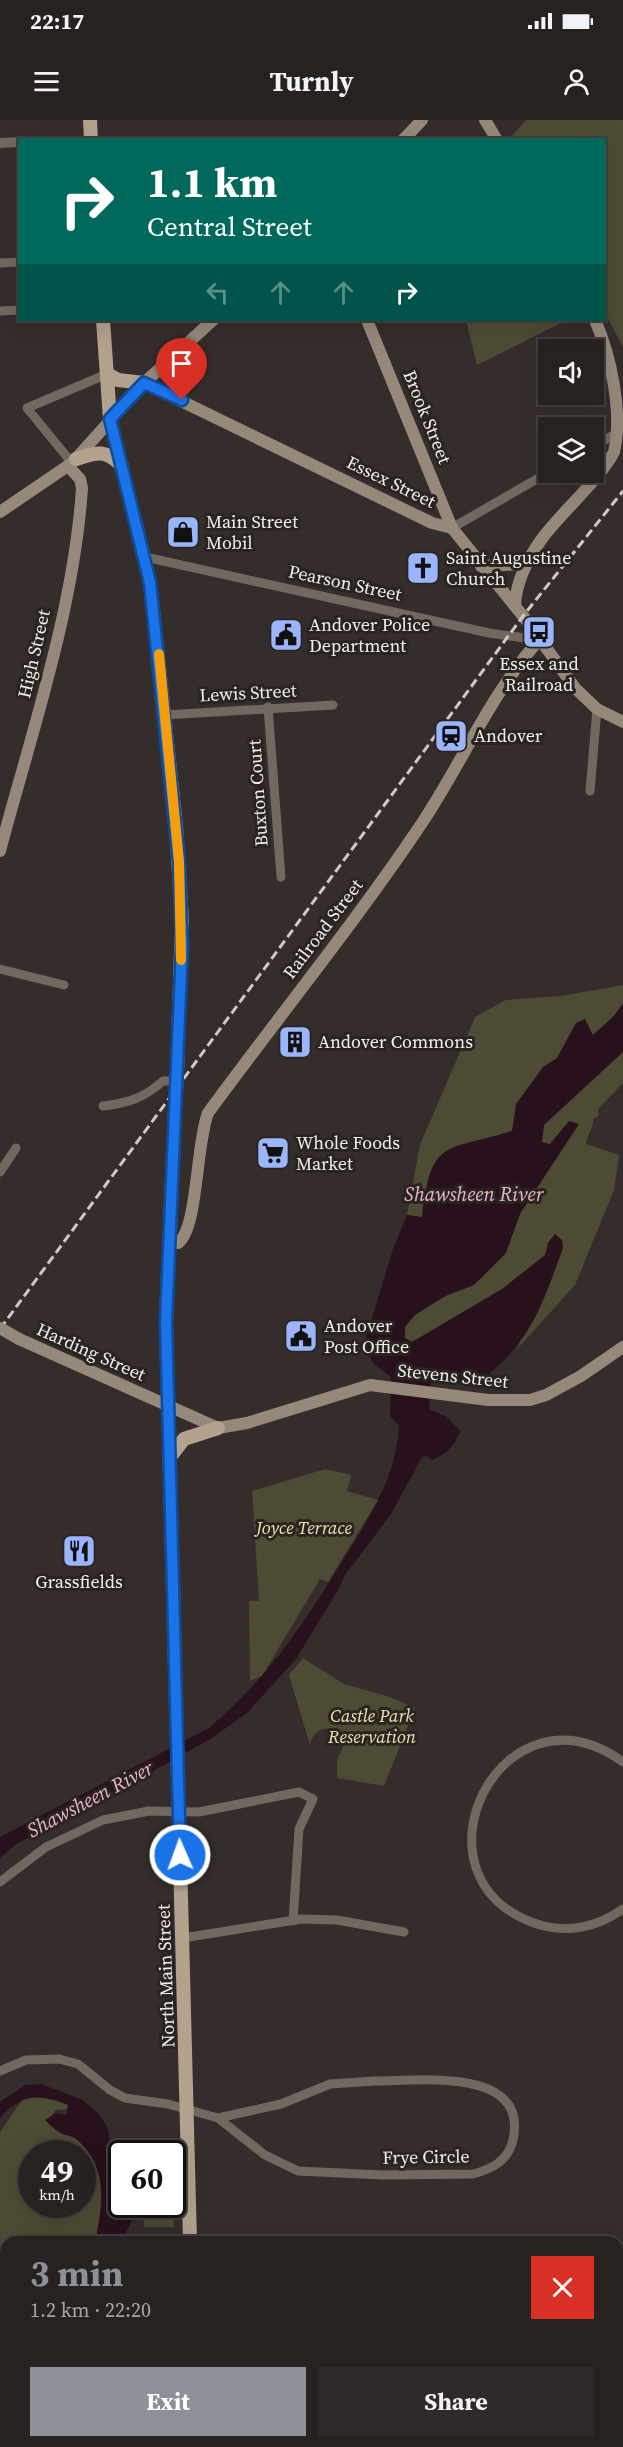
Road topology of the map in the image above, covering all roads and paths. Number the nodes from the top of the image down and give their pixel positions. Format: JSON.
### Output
{"nodes":[{"id":1,"x":90,"y":120,"type":"edge"},
{"id":2,"x":422,"y":120,"type":"edge"},
{"id":3,"x":485,"y":120,"type":"edge"},
{"id":4,"x":92,"y":138,"type":"edge"},
{"id":5,"x":405,"y":138,"type":"edge"},
{"id":6,"x":496,"y":138,"type":"edge"},
{"id":7,"x":18,"y":142,"type":"edge"},
{"id":8,"x":0,"y":143,"type":"edge"},
{"id":9,"x":18,"y":262,"type":"edge"},
{"id":10,"x":0,"y":263,"type":"edge"},
{"id":11,"x":18,"y":310,"type":"edge"},
{"id":12,"x":0,"y":311,"type":"edge"},
{"id":13,"x":103,"y":321,"type":"edge"},
{"id":14,"x":212,"y":321,"type":"edge"},
{"id":15,"x":367,"y":321,"type":"edge"},
{"id":16,"x":595,"y":321,"type":"edge"},
{"id":17,"x":107,"y":374,"type":"junction"},
{"id":18,"x":144,"y":383,"type":"junction"},
{"id":19,"x":622,"y":414,"type":"edge"},
{"id":20,"x":110,"y":419,"type":"junction"},
{"id":21,"x":621,"y":431,"type":"junction"},
{"id":22,"x":604,"y":441,"type":"edge"},
{"id":23,"x":72,"y":463,"type":"junction"},
{"id":24,"x":122,"y":467,"type":"junction"},
{"id":25,"x":538,"y":478,"type":"edge"},
{"id":26,"x":0,"y":512,"type":"edge"},
{"id":27,"x":452,"y":528,"type":"junction"},
{"id":28,"x":146,"y":557,"type":"junction"},
{"id":29,"x":525,"y":564,"type":"junction"},
{"id":30,"x":481,"y":566,"type":"junction"},
{"id":31,"x":515,"y":606,"type":"junction"},
{"id":32,"x":538,"y":640,"type":"junction"},
{"id":33,"x":333,"y":705,"type":"dead end"},
{"id":34,"x":268,"y":707,"type":"junction"},
{"id":35,"x":597,"y":709,"type":"junction"},
{"id":36,"x":165,"y":715,"type":"junction"},
{"id":37,"x":623,"y":722,"type":"edge"},
{"id":38,"x":590,"y":792,"type":"dead end"},
{"id":39,"x":0,"y":851,"type":"edge"},
{"id":40,"x":281,"y":877,"type":"dead end"},
{"id":41,"x":0,"y":969,"type":"edge"},
{"id":42,"x":64,"y":985,"type":"dead end"},
{"id":43,"x":176,"y":1076,"type":"junction"},
{"id":44,"x":103,"y":1106,"type":"dead end"},
{"id":45,"x":16,"y":1148,"type":"dead end"},
{"id":46,"x":0,"y":1172,"type":"edge"},
{"id":47,"x":168,"y":1243,"type":"junction"},
{"id":48,"x":0,"y":1328,"type":"edge"},
{"id":49,"x":623,"y":1347,"type":"edge"},
{"id":50,"x":169,"y":1405,"type":"junction"},
{"id":51,"x":218,"y":1428,"type":"junction"},
{"id":52,"x":170,"y":1458,"type":"junction"},
{"id":53,"x":623,"y":1762,"type":"edge"},
{"id":54,"x":179,"y":1813,"type":"junction"},
{"id":55,"x":0,"y":1882,"type":"edge"},
{"id":56,"x":623,"y":1909,"type":"edge"},
{"id":57,"x":293,"y":1920,"type":"junction"},
{"id":58,"x":405,"y":1932,"type":"dead end"},
{"id":59,"x":183,"y":1938,"type":"junction"},
{"id":60,"x":0,"y":2071,"type":"edge"},
{"id":61,"x":188,"y":2111,"type":"junction"},
{"id":62,"x":218,"y":2118,"type":"junction"},
{"id":63,"x":190,"y":2236,"type":"edge"}],
"edges":[{"from":1,"to":4,"type":"main road"},
{"from":2,"to":5,"type":"main road"},
{"from":3,"to":6,"type":"main road"},
{"from":7,"to":8,"type":"street"},
{"from":9,"to":10,"type":"street"},
{"from":11,"to":12,"type":"street"},
{"from":13,"to":17,"type":"main road","name":"North Main Street"},
{"from":14,"to":18,"type":"main road"},
{"from":15,"to":27,"type":"main road","name":"Brook Street"},
{"from":16,"to":19,"type":"main road"},
{"from":17,"to":18,"type":"main road"},
{"from":17,"to":20,"type":"main road","name":"North Main Street"},
{"from":17,"to":23,"type":"street"},
{"from":18,"to":20,"type":"main road"},
{"from":18,"to":27,"type":"main road","name":"Essex Street"},
{"from":19,"to":21,"type":"main road"},
{"from":20,"to":23,"type":"main road"},
{"from":20,"to":24,"type":"main road","name":"North Main Street"},
{"from":21,"to":22,"type":"street"},
{"from":21,"to":29,"type":"main road"},
{"from":23,"to":24,"type":"main road"},
{"from":23,"to":26,"type":"main road"},
{"from":23,"to":39,"type":"main road","name":"High Street"},
{"from":24,"to":28,"type":"main road","name":"North Main Street"},
{"from":25,"to":27,"type":"street"},
{"from":27,"to":30,"type":"main road"},
{"from":28,"to":32,"type":"street","name":"Pearson Street"},
{"from":28,"to":36,"type":"main road","name":"North Main Street"},
{"from":29,"to":30,"type":"main road"},
{"from":29,"to":31,"type":"main road"},
{"from":30,"to":31,"type":"main road"},
{"from":31,"to":32,"type":"main road"},
{"from":32,"to":35,"type":"main road"},
{"from":32,"to":47,"type":"main road","name":"Railroad Street"},
{"from":33,"to":34,"type":"street","name":"Lewis Street"},
{"from":34,"to":36,"type":"street","name":"Lewis Street"},
{"from":34,"to":40,"type":"street","name":"Buxton Court"},
{"from":35,"to":37,"type":"main road"},
{"from":35,"to":38,"type":"street"},
{"from":36,"to":43,"type":"main road","name":"North Main Street"},
{"from":41,"to":42,"type":"street"},
{"from":43,"to":44,"type":"street"},
{"from":43,"to":47,"type":"main road","name":"North Main Street","bridge":true},
{"from":45,"to":46,"type":"street"},
{"from":47,"to":50,"type":"main road","name":"North Main Street"},
{"from":48,"to":50,"type":"main road","name":"Harding Street","bridge":true},
{"from":49,"to":51,"type":"main road","name":"Stevens Street"},
{"from":50,"to":51,"type":"main road"},
{"from":50,"to":52,"type":"main road","name":"North Main Street"},
{"from":51,"to":52,"type":"main road"},
{"from":52,"to":54,"type":"main road","name":"North Main Street"},
{"from":53,"to":56,"type":"street"},
{"from":54,"to":55,"type":"street"},
{"from":54,"to":57,"type":"street"},
{"from":54,"to":59,"type":"main road","name":"North Main Street"},
{"from":57,"to":58,"type":"street"},
{"from":57,"to":59,"type":"street"},
{"from":59,"to":61,"type":"main road","name":"North Main Street"},
{"from":60,"to":61,"type":"street","name":"Frye Circle"},
{"from":61,"to":62,"type":"street","name":"Frye Circle"},
{"from":61,"to":63,"type":"main road","name":"North Main Street"},
{"from":62,"to":62,"type":"street","name":"Frye Circle"}]}
